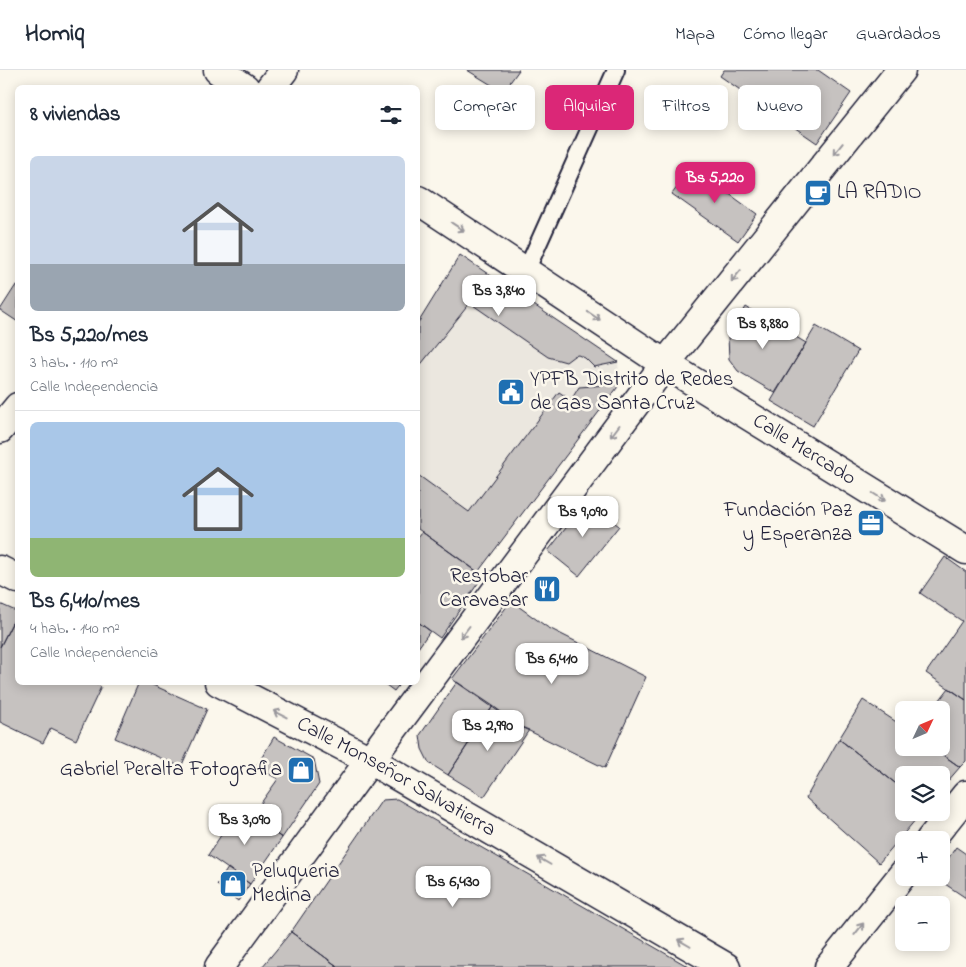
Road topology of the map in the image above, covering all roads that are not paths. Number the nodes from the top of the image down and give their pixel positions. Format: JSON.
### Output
{"nodes":[{"id":1,"x":218,"y":70,"type":"edge"},
{"id":2,"x":284,"y":70,"type":"edge"},
{"id":3,"x":616,"y":70,"type":"edge"},
{"id":4,"x":901,"y":70,"type":"edge"},
{"id":5,"x":240,"y":85,"type":"edge"},
{"id":6,"x":272,"y":85,"type":"edge"},
{"id":7,"x":420,"y":201,"type":"edge"},
{"id":8,"x":526,"y":271,"type":"junction"},
{"id":9,"x":665,"y":364,"type":"junction"},
{"id":10,"x":15,"y":411,"type":"edge"},
{"id":11,"x":0,"y":429,"type":"edge"},
{"id":12,"x":966,"y":550,"type":"edge"},
{"id":13,"x":0,"y":570,"type":"edge"},
{"id":14,"x":15,"y":578,"type":"edge"},
{"id":15,"x":225,"y":685,"type":"edge"},
{"id":16,"x":370,"y":760,"type":"junction"},
{"id":17,"x":966,"y":795,"type":"edge"},
{"id":18,"x":937,"y":831,"type":"edge"},
{"id":19,"x":895,"y":884,"type":"edge"},
{"id":20,"x":219,"y":967,"type":"edge"},
{"id":21,"x":726,"y":967,"type":"edge"},
{"id":22,"x":829,"y":967,"type":"edge"}],
"edges":[{"from":1,"to":5,"type":"street"},
{"from":2,"to":6,"type":"street"},
{"from":3,"to":8,"type":"lane"},
{"from":4,"to":9,"type":"street","one_way":true},
{"from":7,"to":8,"type":"street","name":"Calle Mercado","one_way":true},
{"from":8,"to":9,"type":"street","name":"Calle Mercado","one_way":true},
{"from":9,"to":12,"type":"street","name":"Calle Mercado","one_way":true},
{"from":9,"to":16,"type":"street","one_way":true},
{"from":10,"to":11,"type":"street"},
{"from":13,"to":14,"type":"street"},
{"from":16,"to":15,"type":"street","name":"Calle Monseñor Salvatierra","one_way":true},
{"from":16,"to":20,"type":"street"},
{"from":21,"to":16,"type":"street","name":"Calle Monseñor Salvatierra","one_way":true},
{"from":17,"to":18,"type":"street"},
{"from":22,"to":19,"type":"street","one_way":true}]}
